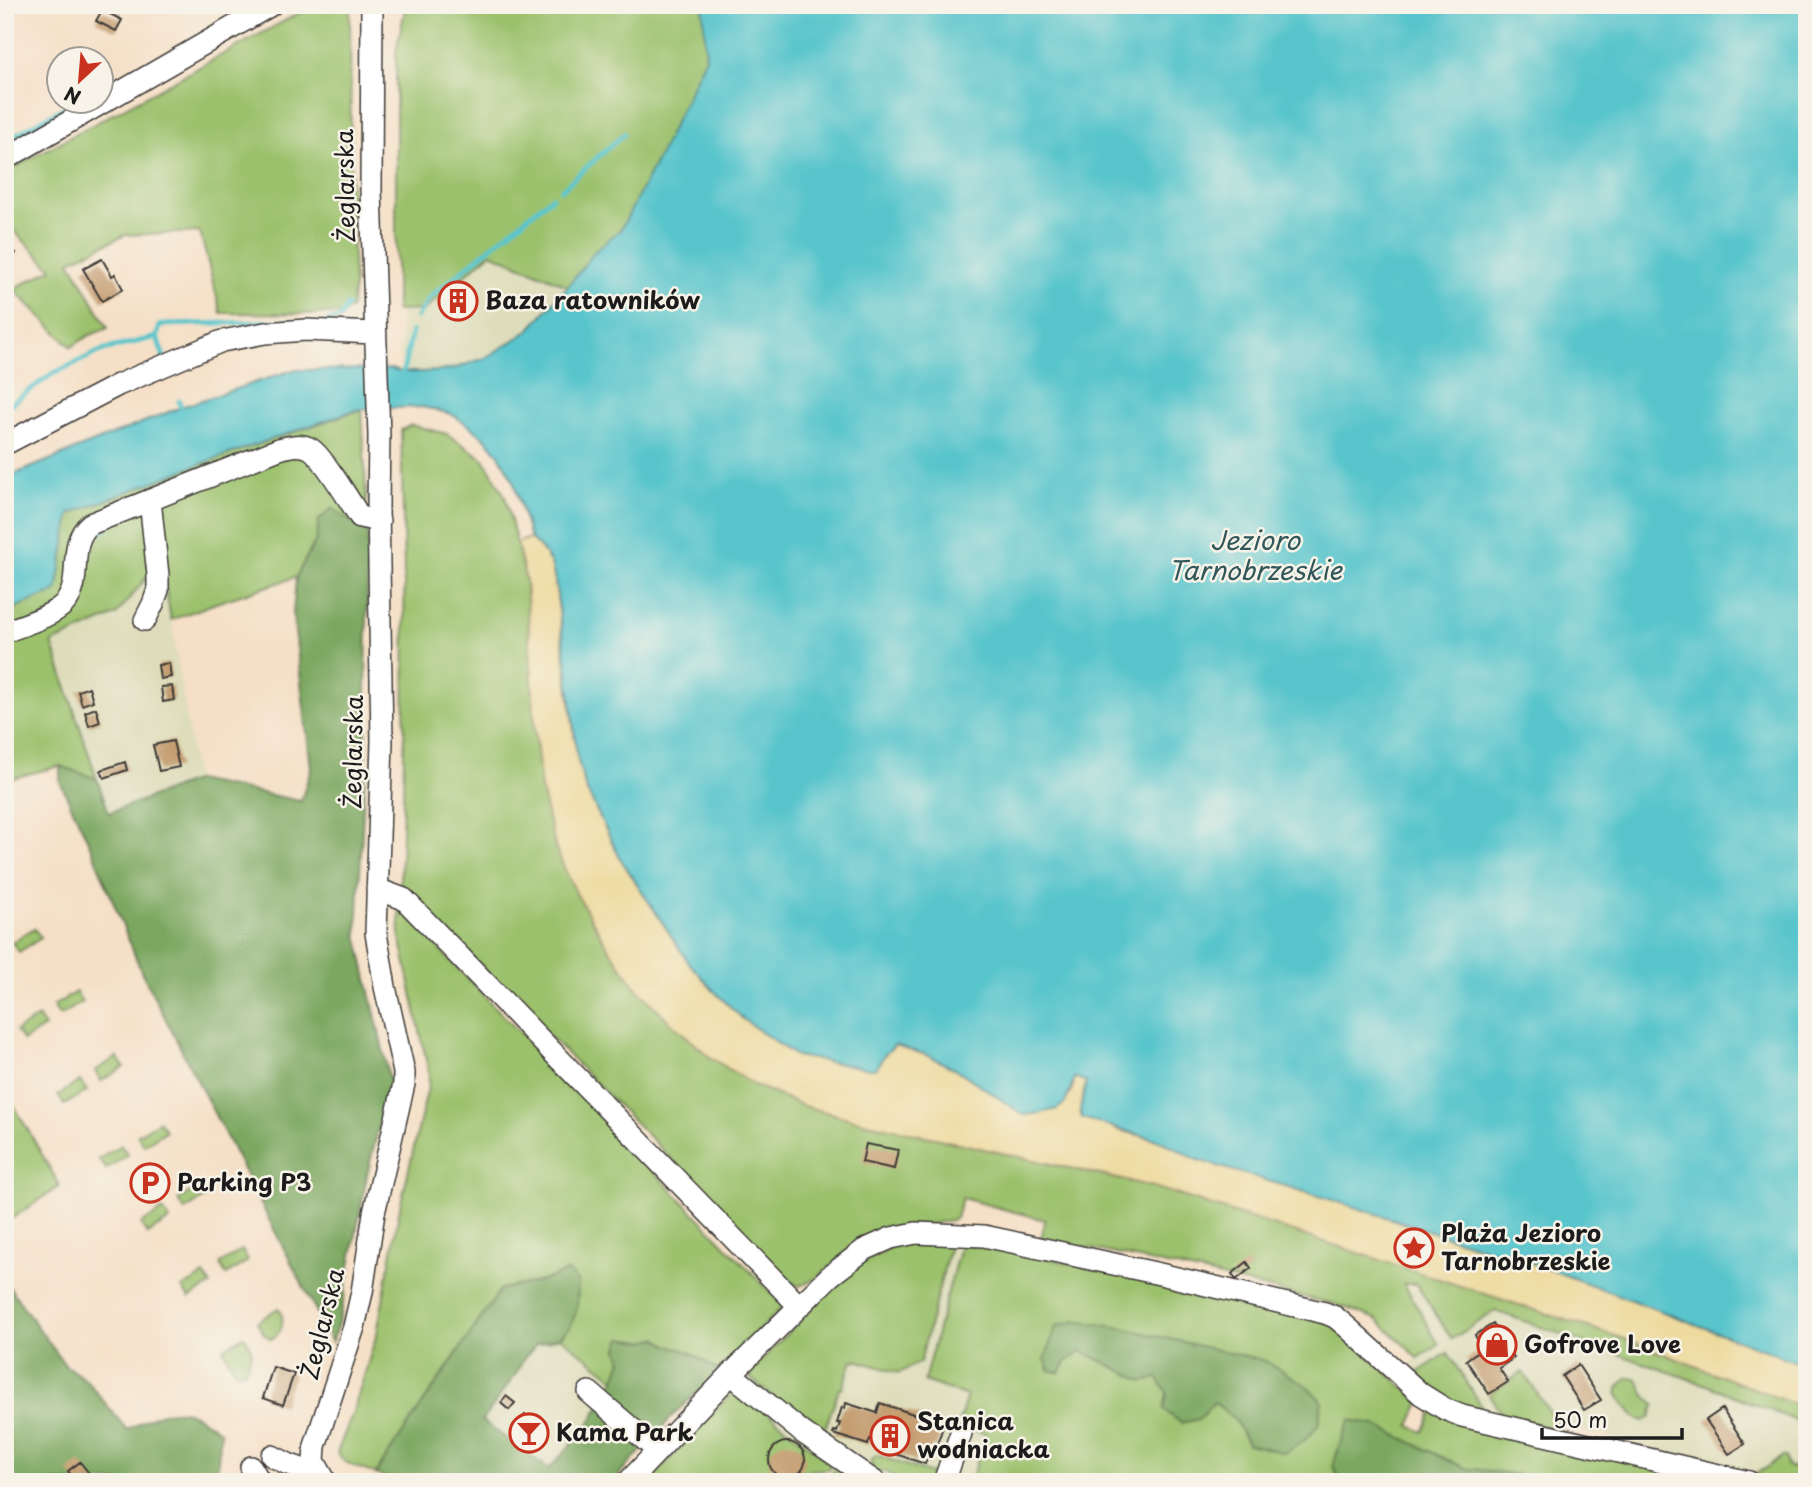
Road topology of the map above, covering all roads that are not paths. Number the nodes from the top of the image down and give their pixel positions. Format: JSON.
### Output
{"nodes":[{"id":1,"x":271,"y":5,"type":"edge"},
{"id":2,"x":372,"y":5,"type":"edge"},
{"id":3,"x":5,"y":159,"type":"edge"},
{"id":4,"x":375,"y":343,"type":"junction"},
{"id":5,"x":5,"y":444,"type":"edge"},
{"id":6,"x":150,"y":500,"type":"junction"},
{"id":7,"x":379,"y":521,"type":"junction"},
{"id":8,"x":145,"y":620,"type":"dead end"},
{"id":9,"x":5,"y":632,"type":"edge"},
{"id":10,"x":377,"y":890,"type":"junction"},
{"id":11,"x":799,"y":1306,"type":"junction"},
{"id":12,"x":731,"y":1374,"type":"junction"},
{"id":13,"x":589,"y":1392,"type":"dead end"},
{"id":14,"x":961,"y":1433,"type":"dead end"},
{"id":15,"x":658,"y":1451,"type":"junction"},
{"id":16,"x":272,"y":1456,"type":"dead end"},
{"id":17,"x":863,"y":1478,"type":"edge"},
{"id":18,"x":317,"y":1480,"type":"edge"},
{"id":19,"x":628,"y":1482,"type":"edge"},
{"id":20,"x":944,"y":1482,"type":"edge"},
{"id":21,"x":1749,"y":1482,"type":"edge"}],
"edges":[{"from":1,"to":3,"type":"street"},
{"from":2,"to":4,"type":"street","name":"Żeglarska"},
{"from":4,"to":5,"type":"street"},
{"from":4,"to":7,"type":"street","name":"Żeglarska"},
{"from":6,"to":7,"type":"street"},
{"from":6,"to":8,"type":"street"},
{"from":6,"to":9,"type":"street"},
{"from":7,"to":10,"type":"street","name":"Żeglarska"},
{"from":10,"to":11,"type":"street"},
{"from":10,"to":18,"type":"street","name":"Żeglarska"},
{"from":11,"to":12,"type":"street"},
{"from":11,"to":21,"type":"street"},
{"from":12,"to":15,"type":"street"},
{"from":12,"to":17,"type":"street"},
{"from":13,"to":15,"type":"street"},
{"from":14,"to":20,"type":"street"},
{"from":15,"to":19,"type":"street"},
{"from":16,"to":18,"type":"street"}]}
